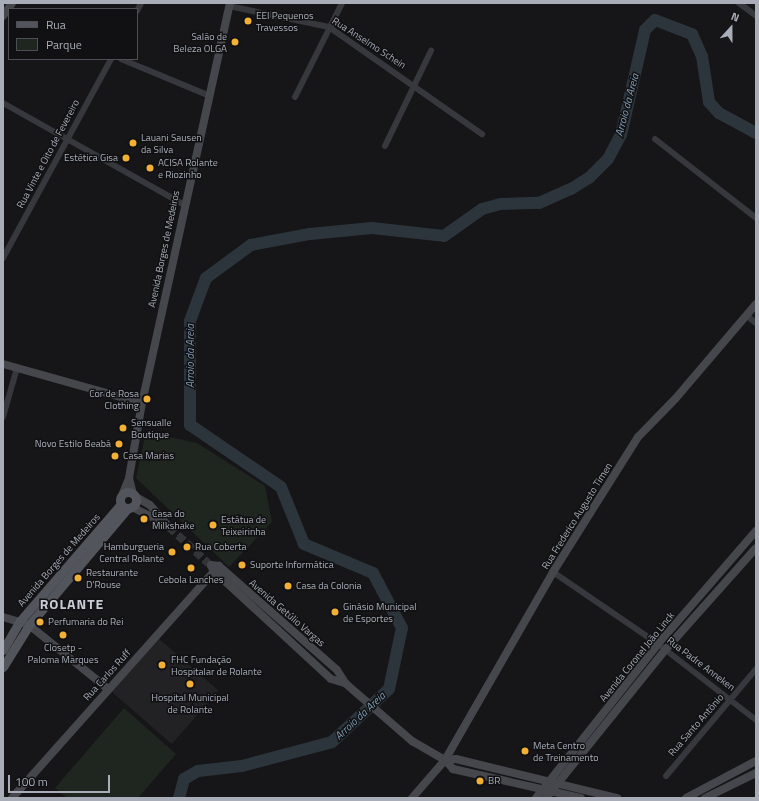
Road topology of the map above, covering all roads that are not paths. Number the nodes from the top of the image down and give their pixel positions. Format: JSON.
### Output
{"nodes":[{"id":1,"x":342,"y":3,"type":"edge"},
{"id":2,"x":739,"y":3,"type":"edge"},
{"id":3,"x":230,"y":4,"type":"edge"},
{"id":4,"x":756,"y":16,"type":"edge"},
{"id":5,"x":329,"y":27,"type":"junction"},
{"id":6,"x":431,"y":51,"type":"dead end"},
{"id":7,"x":110,"y":60,"type":"edge"},
{"id":8,"x":123,"y":60,"type":"edge"},
{"id":9,"x":415,"y":85,"type":"junction"},
{"id":10,"x":210,"y":96,"type":"junction"},
{"id":11,"x":295,"y":97,"type":"dead end"},
{"id":12,"x":3,"y":103,"type":"edge"},
{"id":13,"x":482,"y":134,"type":"dead end"},
{"id":14,"x":67,"y":139,"type":"junction"},
{"id":15,"x":655,"y":139,"type":"dead end"},
{"id":16,"x":385,"y":146,"type":"dead end"},
{"id":17,"x":185,"y":205,"type":"junction"},
{"id":18,"x":756,"y":218,"type":"edge"},
{"id":19,"x":3,"y":258,"type":"edge"},
{"id":20,"x":756,"y":304,"type":"edge"},
{"id":21,"x":747,"y":316,"type":"junction"},
{"id":22,"x":756,"y":324,"type":"edge"},
{"id":23,"x":3,"y":364,"type":"edge"},
{"id":24,"x":17,"y":368,"type":"junction"},
{"id":25,"x":142,"y":403,"type":"junction"},
{"id":26,"x":3,"y":417,"type":"edge"},
{"id":27,"x":129,"y":478,"type":"junction"},
{"id":28,"x":123,"y":493,"type":"junction"},
{"id":29,"x":134,"y":496,"type":"junction"},
{"id":30,"x":126,"y":507,"type":"junction"},
{"id":31,"x":756,"y":531,"type":"edge"},
{"id":32,"x":756,"y":548,"type":"edge"},
{"id":33,"x":213,"y":566,"type":"junction"},
{"id":34,"x":553,"y":572,"type":"junction"},
{"id":35,"x":3,"y":616,"type":"edge"},
{"id":36,"x":25,"y":623,"type":"junction"},
{"id":37,"x":291,"y":630,"type":"junction"},
{"id":38,"x":284,"y":636,"type":"junction"},
{"id":39,"x":658,"y":644,"type":"junction"},
{"id":40,"x":3,"y":650,"type":"edge"},
{"id":41,"x":666,"y":650,"type":"junction"},
{"id":42,"x":3,"y":667,"type":"edge"},
{"id":43,"x":756,"y":669,"type":"edge"},
{"id":44,"x":345,"y":683,"type":"junction"},
{"id":45,"x":108,"y":688,"type":"junction"},
{"id":46,"x":732,"y":699,"type":"junction"},
{"id":47,"x":756,"y":720,"type":"edge"},
{"id":48,"x":595,"y":731,"type":"junction"},
{"id":49,"x":445,"y":760,"type":"junction"},
{"id":50,"x":756,"y":761,"type":"edge"},
{"id":51,"x":756,"y":773,"type":"edge"},
{"id":52,"x":500,"y":775,"type":"junction"},
{"id":53,"x":666,"y":776,"type":"dead end"},
{"id":54,"x":549,"y":782,"type":"junction"},
{"id":55,"x":558,"y":784,"type":"junction"},
{"id":56,"x":547,"y":793,"type":"edge"},
{"id":57,"x":603,"y":796,"type":"edge"},
{"id":58,"x":12,"y":798,"type":"edge"},
{"id":59,"x":412,"y":798,"type":"edge"},
{"id":60,"x":536,"y":798,"type":"edge"},
{"id":61,"x":581,"y":798,"type":"edge"},
{"id":62,"x":617,"y":798,"type":"edge"},
{"id":63,"x":686,"y":798,"type":"edge"},
{"id":64,"x":705,"y":798,"type":"edge"}],
"edges":[{"from":1,"to":5,"type":"street"},
{"from":2,"to":4,"type":"street"},
{"from":3,"to":5,"type":"street","name":"Rua Anselmo Schein"},
{"from":3,"to":10,"type":"main road","name":"Avenida Borges de Medeiros"},
{"from":5,"to":9,"type":"street","name":"Rua Anselmo Schein"},
{"from":5,"to":11,"type":"street"},
{"from":6,"to":9,"type":"street"},
{"from":7,"to":14,"type":"street","name":"Rua Vinte e Oito de Fevereiro"},
{"from":8,"to":10,"type":"street"},
{"from":9,"to":13,"type":"street","name":"Rua Anselmo Schein"},
{"from":9,"to":16,"type":"street"},
{"from":10,"to":17,"type":"main road","name":"Avenida Borges de Medeiros"},
{"from":12,"to":14,"type":"street"},
{"from":14,"to":17,"type":"street"},
{"from":14,"to":19,"type":"street","name":"Rua Vinte e Oito de Fevereiro"},
{"from":15,"to":18,"type":"street"},
{"from":17,"to":25,"type":"main road","name":"Avenida Borges de Medeiros"},
{"from":20,"to":21,"type":"main road","name":"Rua Frederico Augusto Timen"},
{"from":21,"to":22,"type":"street"},
{"from":21,"to":34,"type":"main road","name":"Rua Frederico Augusto Timen"},
{"from":23,"to":24,"type":"main road"},
{"from":24,"to":25,"type":"main road"},
{"from":24,"to":26,"type":"street"},
{"from":25,"to":27,"type":"main road","name":"Avenida Borges de Medeiros"},
{"from":27,"to":28,"type":"main road"},
{"from":27,"to":29,"type":"main road"},
{"from":28,"to":29,"type":"main road"},
{"from":28,"to":30,"type":"main road"},
{"from":29,"to":30,"type":"main road"},
{"from":29,"to":30,"type":"main road"},
{"from":30,"to":36,"type":"main road","name":"Avenida Borges de Medeiros"},
{"from":31,"to":39,"type":"main road","name":"Avenida Coronel João Linck"},
{"from":32,"to":41,"type":"main road","name":"Avenida Coronel João Linck"},
{"from":33,"to":37,"type":"main road","name":"Avenida Getúlio Vargas"},
{"from":33,"to":38,"type":"main road","name":"Avenida Getúlio Vargas"},
{"from":33,"to":45,"type":"main road","name":"Rua Carlos Ruff"},
{"from":34,"to":39,"type":"street","name":"Rua Padre Anneken"},
{"from":34,"to":49,"type":"main road","name":"Rua Frederico Augusto Timen"},
{"from":35,"to":36,"type":"main road"},
{"from":36,"to":40,"type":"main road","name":"Avenida Borges de Medeiros"},
{"from":36,"to":42,"type":"main road","name":"Avenida Borges de Medeiros"},
{"from":36,"to":45,"type":"main road"},
{"from":37,"to":38,"type":"main road"},
{"from":37,"to":44,"type":"main road","name":"Avenida Getúlio Vargas"},
{"from":38,"to":44,"type":"main road","name":"Avenida Getúlio Vargas"},
{"from":39,"to":41,"type":"street","name":"Rua Padre Anneken"},
{"from":39,"to":48,"type":"main road","name":"Avenida Coronel João Linck"},
{"from":41,"to":46,"type":"street","name":"Rua Padre Anneken"},
{"from":41,"to":48,"type":"main road","name":"Avenida Coronel João Linck"},
{"from":43,"to":46,"type":"street","name":"Rua Santo Antônio"},
{"from":44,"to":49,"type":"main road","name":"Avenida Getúlio Vargas"},
{"from":45,"to":58,"type":"main road","name":"Rua Carlos Ruff"},
{"from":46,"to":47,"type":"street","name":"Rua Padre Anneken"},
{"from":46,"to":53,"type":"street","name":"Rua Santo Antônio"},
{"from":48,"to":54,"type":"main road","name":"Avenida Coronel João Linck"},
{"from":48,"to":55,"type":"main road","name":"Avenida Coronel João Linck"},
{"from":49,"to":52,"type":"main road","name":"Avenida Getúlio Vargas"},
{"from":49,"to":59,"type":"main road","name":"Rua Frederico Augusto Timen"},
{"from":50,"to":63,"type":"main road"},
{"from":51,"to":64,"type":"main road"},
{"from":52,"to":54,"type":"main road","name":"Avenida Getúlio Vargas"},
{"from":52,"to":56,"type":"main road","name":"Avenida Getúlio Vargas"},
{"from":54,"to":55,"type":"main road","name":"Avenida Getúlio Vargas"},
{"from":54,"to":56,"type":"main road","name":"Avenida Coronel João Linck"},
{"from":55,"to":56,"type":"main road","name":"Avenida Coronel João Linck"},
{"from":55,"to":57,"type":"main road","name":"Avenida Getúlio Vargas"},
{"from":56,"to":60,"type":"main road","name":"Avenida Coronel João Linck"},
{"from":56,"to":61,"type":"main road","name":"Avenida Getúlio Vargas"},
{"from":57,"to":62,"type":"main road","name":"Avenida Getúlio Vargas"}]}
